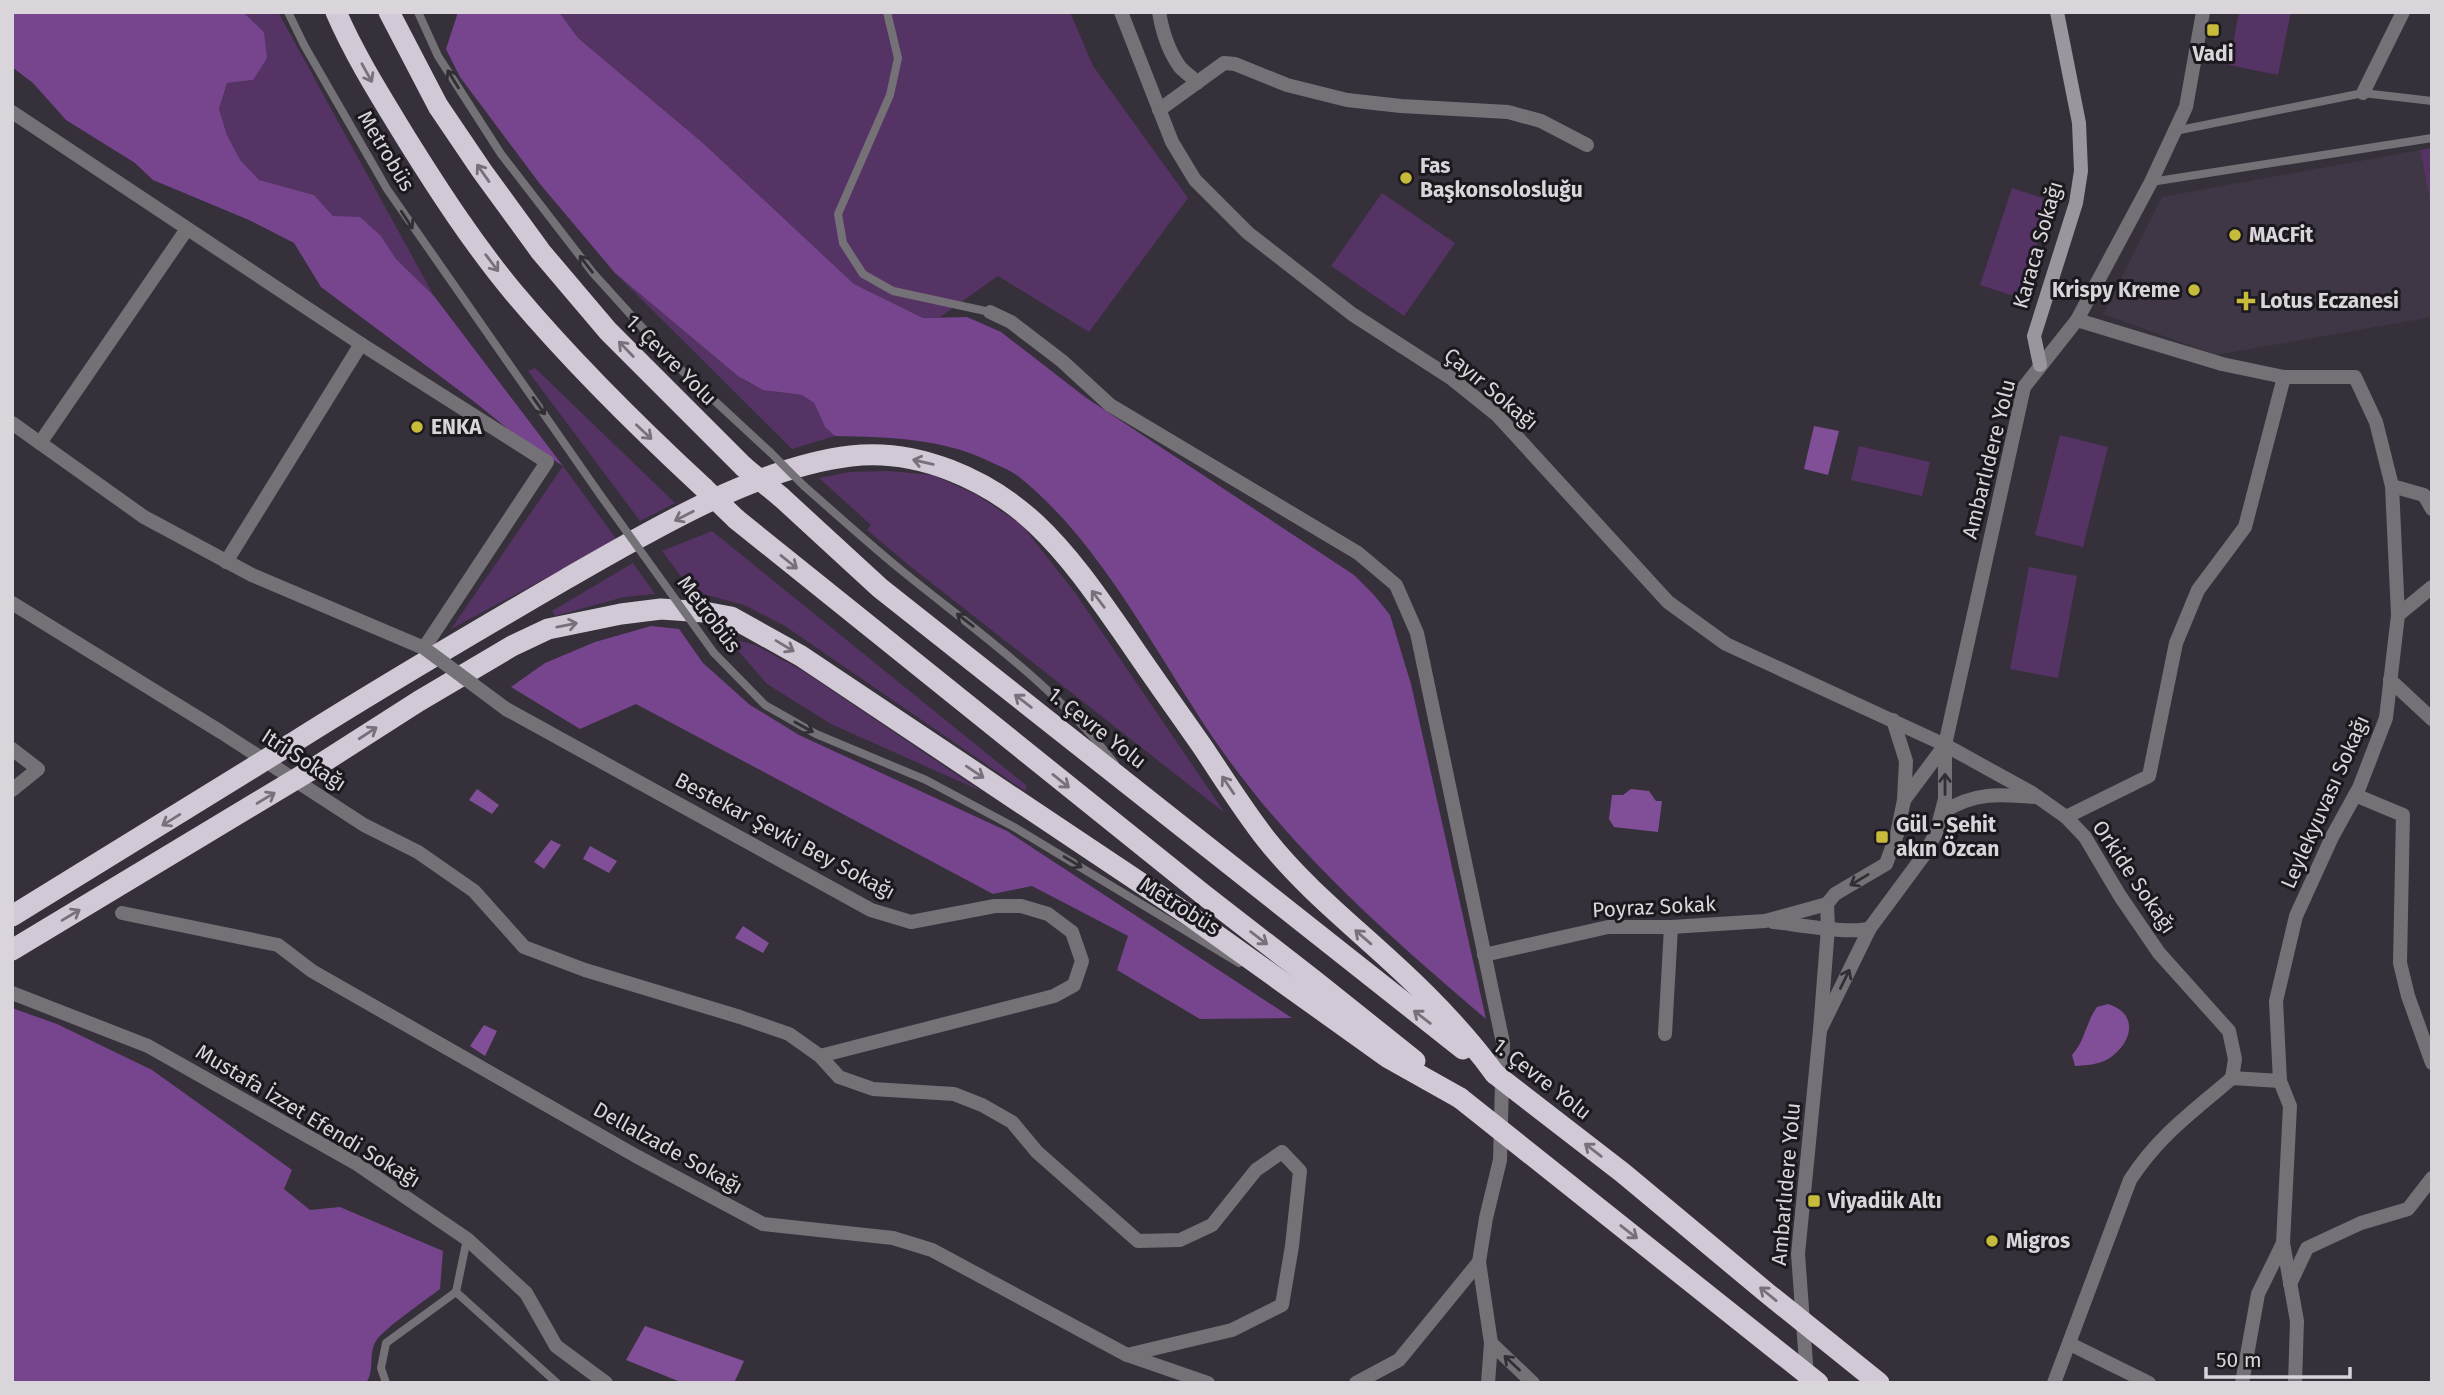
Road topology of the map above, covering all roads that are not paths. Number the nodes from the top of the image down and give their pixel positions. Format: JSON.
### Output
{"nodes":[{"id":1,"x":288,"y":12,"type":"edge"},
{"id":2,"x":337,"y":12,"type":"edge"},
{"id":3,"x":389,"y":12,"type":"edge"},
{"id":4,"x":418,"y":12,"type":"edge"},
{"id":5,"x":887,"y":12,"type":"edge"},
{"id":6,"x":1121,"y":12,"type":"edge"},
{"id":7,"x":1159,"y":12,"type":"edge"},
{"id":8,"x":2057,"y":12,"type":"edge"},
{"id":9,"x":2203,"y":12,"type":"edge"},
{"id":10,"x":2403,"y":12,"type":"edge"},
{"id":11,"x":1197,"y":83,"type":"junction"},
{"id":12,"x":2363,"y":93,"type":"junction"},
{"id":13,"x":2432,"y":101,"type":"edge"},
{"id":14,"x":1158,"y":110,"type":"junction"},
{"id":15,"x":12,"y":111,"type":"edge"},
{"id":16,"x":2175,"y":131,"type":"junction"},
{"id":17,"x":2432,"y":138,"type":"edge"},
{"id":18,"x":1587,"y":145,"type":"dead end"},
{"id":19,"x":2151,"y":182,"type":"junction"},
{"id":20,"x":187,"y":229,"type":"junction"},
{"id":21,"x":990,"y":312,"type":"joint"},
{"id":22,"x":2077,"y":320,"type":"junction"},
{"id":23,"x":361,"y":344,"type":"junction"},
{"id":24,"x":2040,"y":365,"type":"junction"},
{"id":25,"x":2284,"y":377,"type":"junction"},
{"id":26,"x":12,"y":423,"type":"edge"},
{"id":27,"x":40,"y":443,"type":"junction"},
{"id":28,"x":2392,"y":486,"type":"junction"},
{"id":29,"x":2432,"y":509,"type":"edge"},
{"id":30,"x":226,"y":562,"type":"junction"},
{"id":31,"x":2432,"y":587,"type":"edge"},
{"id":32,"x":12,"y":603,"type":"edge"},
{"id":33,"x":2398,"y":615,"type":"junction"},
{"id":34,"x":424,"y":648,"type":"junction"},
{"id":35,"x":2390,"y":681,"type":"junction"},
{"id":36,"x":2432,"y":719,"type":"edge"},
{"id":37,"x":1893,"y":720,"type":"junction"},
{"id":38,"x":1945,"y":745,"type":"junction"},
{"id":39,"x":12,"y":749,"type":"edge"},
{"id":40,"x":1134,"y":789,"type":"junction"},
{"id":41,"x":12,"y":790,"type":"edge"},
{"id":42,"x":2355,"y":795,"type":"junction"},
{"id":43,"x":2039,"y":798,"type":"junction"},
{"id":44,"x":1905,"y":800,"type":"junction"},
{"id":45,"x":1943,"y":812,"type":"junction"},
{"id":46,"x":2066,"y":817,"type":"junction"},
{"id":47,"x":1827,"y":904,"type":"junction"},
{"id":48,"x":122,"y":913,"type":"dead end"},
{"id":49,"x":12,"y":916,"type":"edge"},
{"id":50,"x":1765,"y":921,"type":"junction"},
{"id":51,"x":1671,"y":927,"type":"junction"},
{"id":52,"x":1828,"y":928,"type":"junction"},
{"id":53,"x":1870,"y":928,"type":"junction"},
{"id":54,"x":12,"y":950,"type":"edge"},
{"id":55,"x":1484,"y":955,"type":"junction"},
{"id":56,"x":12,"y":993,"type":"edge"},
{"id":57,"x":1316,"y":1009,"type":"junction"},
{"id":58,"x":1821,"y":1030,"type":"junction"},
{"id":59,"x":1665,"y":1034,"type":"dead end"},
{"id":60,"x":821,"y":1056,"type":"junction"},
{"id":61,"x":2432,"y":1063,"type":"edge"},
{"id":62,"x":1495,"y":1074,"type":"junction"},
{"id":63,"x":2232,"y":1078,"type":"junction"},
{"id":64,"x":2280,"y":1081,"type":"junction"},
{"id":65,"x":1460,"y":1098,"type":"junction"},
{"id":66,"x":2432,"y":1178,"type":"edge"},
{"id":67,"x":467,"y":1239,"type":"junction"},
{"id":68,"x":2283,"y":1243,"type":"junction"},
{"id":69,"x":1479,"y":1262,"type":"junction"},
{"id":70,"x":2290,"y":1284,"type":"junction"},
{"id":71,"x":456,"y":1292,"type":"junction"},
{"id":72,"x":1491,"y":1343,"type":"junction"},
{"id":73,"x":2070,"y":1345,"type":"junction"},
{"id":74,"x":1127,"y":1354,"type":"junction"},
{"id":75,"x":2132,"y":1379,"type":"edge"},
{"id":76,"x":387,"y":1383,"type":"edge"},
{"id":77,"x":557,"y":1383,"type":"edge"},
{"id":78,"x":606,"y":1383,"type":"edge"},
{"id":79,"x":1208,"y":1383,"type":"edge"},
{"id":80,"x":1356,"y":1383,"type":"edge"},
{"id":81,"x":1488,"y":1383,"type":"edge"},
{"id":82,"x":1533,"y":1383,"type":"edge"},
{"id":83,"x":1807,"y":1383,"type":"edge"},
{"id":84,"x":1818,"y":1383,"type":"edge"},
{"id":85,"x":1879,"y":1383,"type":"edge"},
{"id":86,"x":2054,"y":1383,"type":"edge"},
{"id":87,"x":2150,"y":1383,"type":"edge"},
{"id":88,"x":2242,"y":1383,"type":"edge"},
{"id":89,"x":2295,"y":1383,"type":"edge"}],
"edges":[{"from":1,"to":57,"type":"lane","name":"Metrobüs","one_way":true,"bridge":true},
{"from":2,"to":65,"type":"highway","one_way":true,"bridge":true},
{"from":40,"to":3,"type":"highway","name":"1. Çevre Yolu","one_way":true,"bridge":true},
{"from":40,"to":4,"type":"lane","one_way":true,"bridge":true},
{"from":5,"to":21,"type":"lane"},
{"from":6,"to":14,"type":"street","name":"Çayır Sokağı"},
{"from":7,"to":11,"type":"street"},
{"from":8,"to":24,"type":"street","name":"Karaca Sokağı"},
{"from":9,"to":16,"type":"street","name":"Ambarlıdere Yolu"},
{"from":10,"to":12,"type":"street"},
{"from":11,"to":14,"type":"street"},
{"from":11,"to":18,"type":"street"},
{"from":12,"to":13,"type":"lane"},
{"from":12,"to":16,"type":"lane"},
{"from":14,"to":37,"type":"street","name":"Çayır Sokağı"},
{"from":15,"to":20,"type":"street"},
{"from":16,"to":19,"type":"street","name":"Ambarlıdere Yolu"},
{"from":17,"to":19,"type":"lane"},
{"from":19,"to":22,"type":"street","name":"Ambarlıdere Yolu"},
{"from":20,"to":23,"type":"street"},
{"from":20,"to":27,"type":"street"},
{"from":21,"to":55,"type":"street"},
{"from":22,"to":24,"type":"street","name":"Ambarlıdere Yolu"},
{"from":22,"to":25,"type":"street","name":"Leylekyuvası Sokağı"},
{"from":23,"to":30,"type":"street"},
{"from":23,"to":34,"type":"street"},
{"from":24,"to":38,"type":"street","name":"Ambarlıdere Yolu"},
{"from":25,"to":28,"type":"street","name":"Leylekyuvası Sokağı"},
{"from":25,"to":46,"type":"street"},
{"from":26,"to":27,"type":"street"},
{"from":27,"to":30,"type":"street"},
{"from":28,"to":29,"type":"street"},
{"from":28,"to":33,"type":"street","name":"Leylekyuvası Sokağı"},
{"from":30,"to":34,"type":"street"},
{"from":31,"to":33,"type":"street"},
{"from":32,"to":60,"type":"street","name":"Itri Sokağı"},
{"from":33,"to":35,"type":"street","name":"Leylekyuvası Sokağı"},
{"from":34,"to":60,"type":"street","name":"Bestekar Şevki Bey Sokağı","bridge":true},
{"from":35,"to":36,"type":"street"},
{"from":35,"to":42,"type":"street","name":"Leylekyuvası Sokağı"},
{"from":37,"to":38,"type":"street","name":"Çayır Sokağı"},
{"from":37,"to":44,"type":"street"},
{"from":38,"to":43,"type":"street","name":"Orkide Sokağı"},
{"from":38,"to":44,"type":"street","name":"Ambarlıdere Yolu"},
{"from":45,"to":38,"type":"street","name":"Ambarlıdere Yolu","one_way":true},
{"from":39,"to":41,"type":"street"},
{"from":62,"to":40,"type":"highway","name":"1. Çevre Yolu","one_way":true},
{"from":42,"to":61,"type":"street"},
{"from":42,"to":64,"type":"street","name":"Leylekyuvası Sokağı"},
{"from":43,"to":45,"type":"street"},
{"from":43,"to":46,"type":"street","name":"Orkide Sokağı"},
{"from":44,"to":47,"type":"street","name":"Ambarlıdere Yolu","one_way":true},
{"from":45,"to":53,"type":"street","name":"Ambarlıdere Yolu"},
{"from":46,"to":63,"type":"street","name":"Orkide Sokağı"},
{"from":47,"to":50,"type":"street","name":"Poyraz Sokak"},
{"from":47,"to":52,"type":"street","name":"Ambarlıdere Yolu"},
{"from":48,"to":74,"type":"street","name":"Dellalzade Sokağı"},
{"from":62,"to":49,"type":"highway","one_way":true,"bridge":true},
{"from":50,"to":51,"type":"street","name":"Poyraz Sokak"},
{"from":50,"to":52,"type":"street"},
{"from":51,"to":55,"type":"street","name":"Poyraz Sokak"},
{"from":51,"to":59,"type":"street"},
{"from":52,"to":53,"type":"street"},
{"from":52,"to":58,"type":"street","name":"Ambarlıdere Yolu"},
{"from":58,"to":53,"type":"street","name":"Ambarlıdere Yolu","one_way":true},
{"from":54,"to":57,"type":"highway","one_way":true,"bridge":true},
{"from":55,"to":69,"type":"street"},
{"from":56,"to":67,"type":"street","name":"Mustafa İzzet Efendi Sokağı"},
{"from":57,"to":65,"type":"highway"},
{"from":58,"to":83,"type":"street","name":"Ambarlıdere Yolu"},
{"from":60,"to":74,"type":"street","name":"Itri Sokağı"},
{"from":85,"to":62,"type":"highway","name":"1. Çevre Yolu","one_way":true,"bridge":true},
{"from":63,"to":64,"type":"street"},
{"from":63,"to":73,"type":"street"},
{"from":64,"to":68,"type":"street","name":"Leylekyuvası Sokağı"},
{"from":65,"to":84,"type":"highway","one_way":true,"bridge":true},
{"from":66,"to":70,"type":"street"},
{"from":67,"to":71,"type":"lane"},
{"from":67,"to":78,"type":"street","name":"Mustafa İzzet Efendi Sokağı"},
{"from":68,"to":70,"type":"street"},
{"from":68,"to":88,"type":"street"},
{"from":69,"to":72,"type":"street"},
{"from":69,"to":80,"type":"street"},
{"from":70,"to":89,"type":"street"},
{"from":71,"to":76,"type":"lane"},
{"from":71,"to":77,"type":"lane"},
{"from":72,"to":81,"type":"street"},
{"from":82,"to":72,"type":"street","one_way":true},
{"from":73,"to":75,"type":"street"},
{"from":73,"to":86,"type":"street"},
{"from":74,"to":79,"type":"street","name":"Dellalzade Sokağı"},
{"from":75,"to":87,"type":"street"}]}
